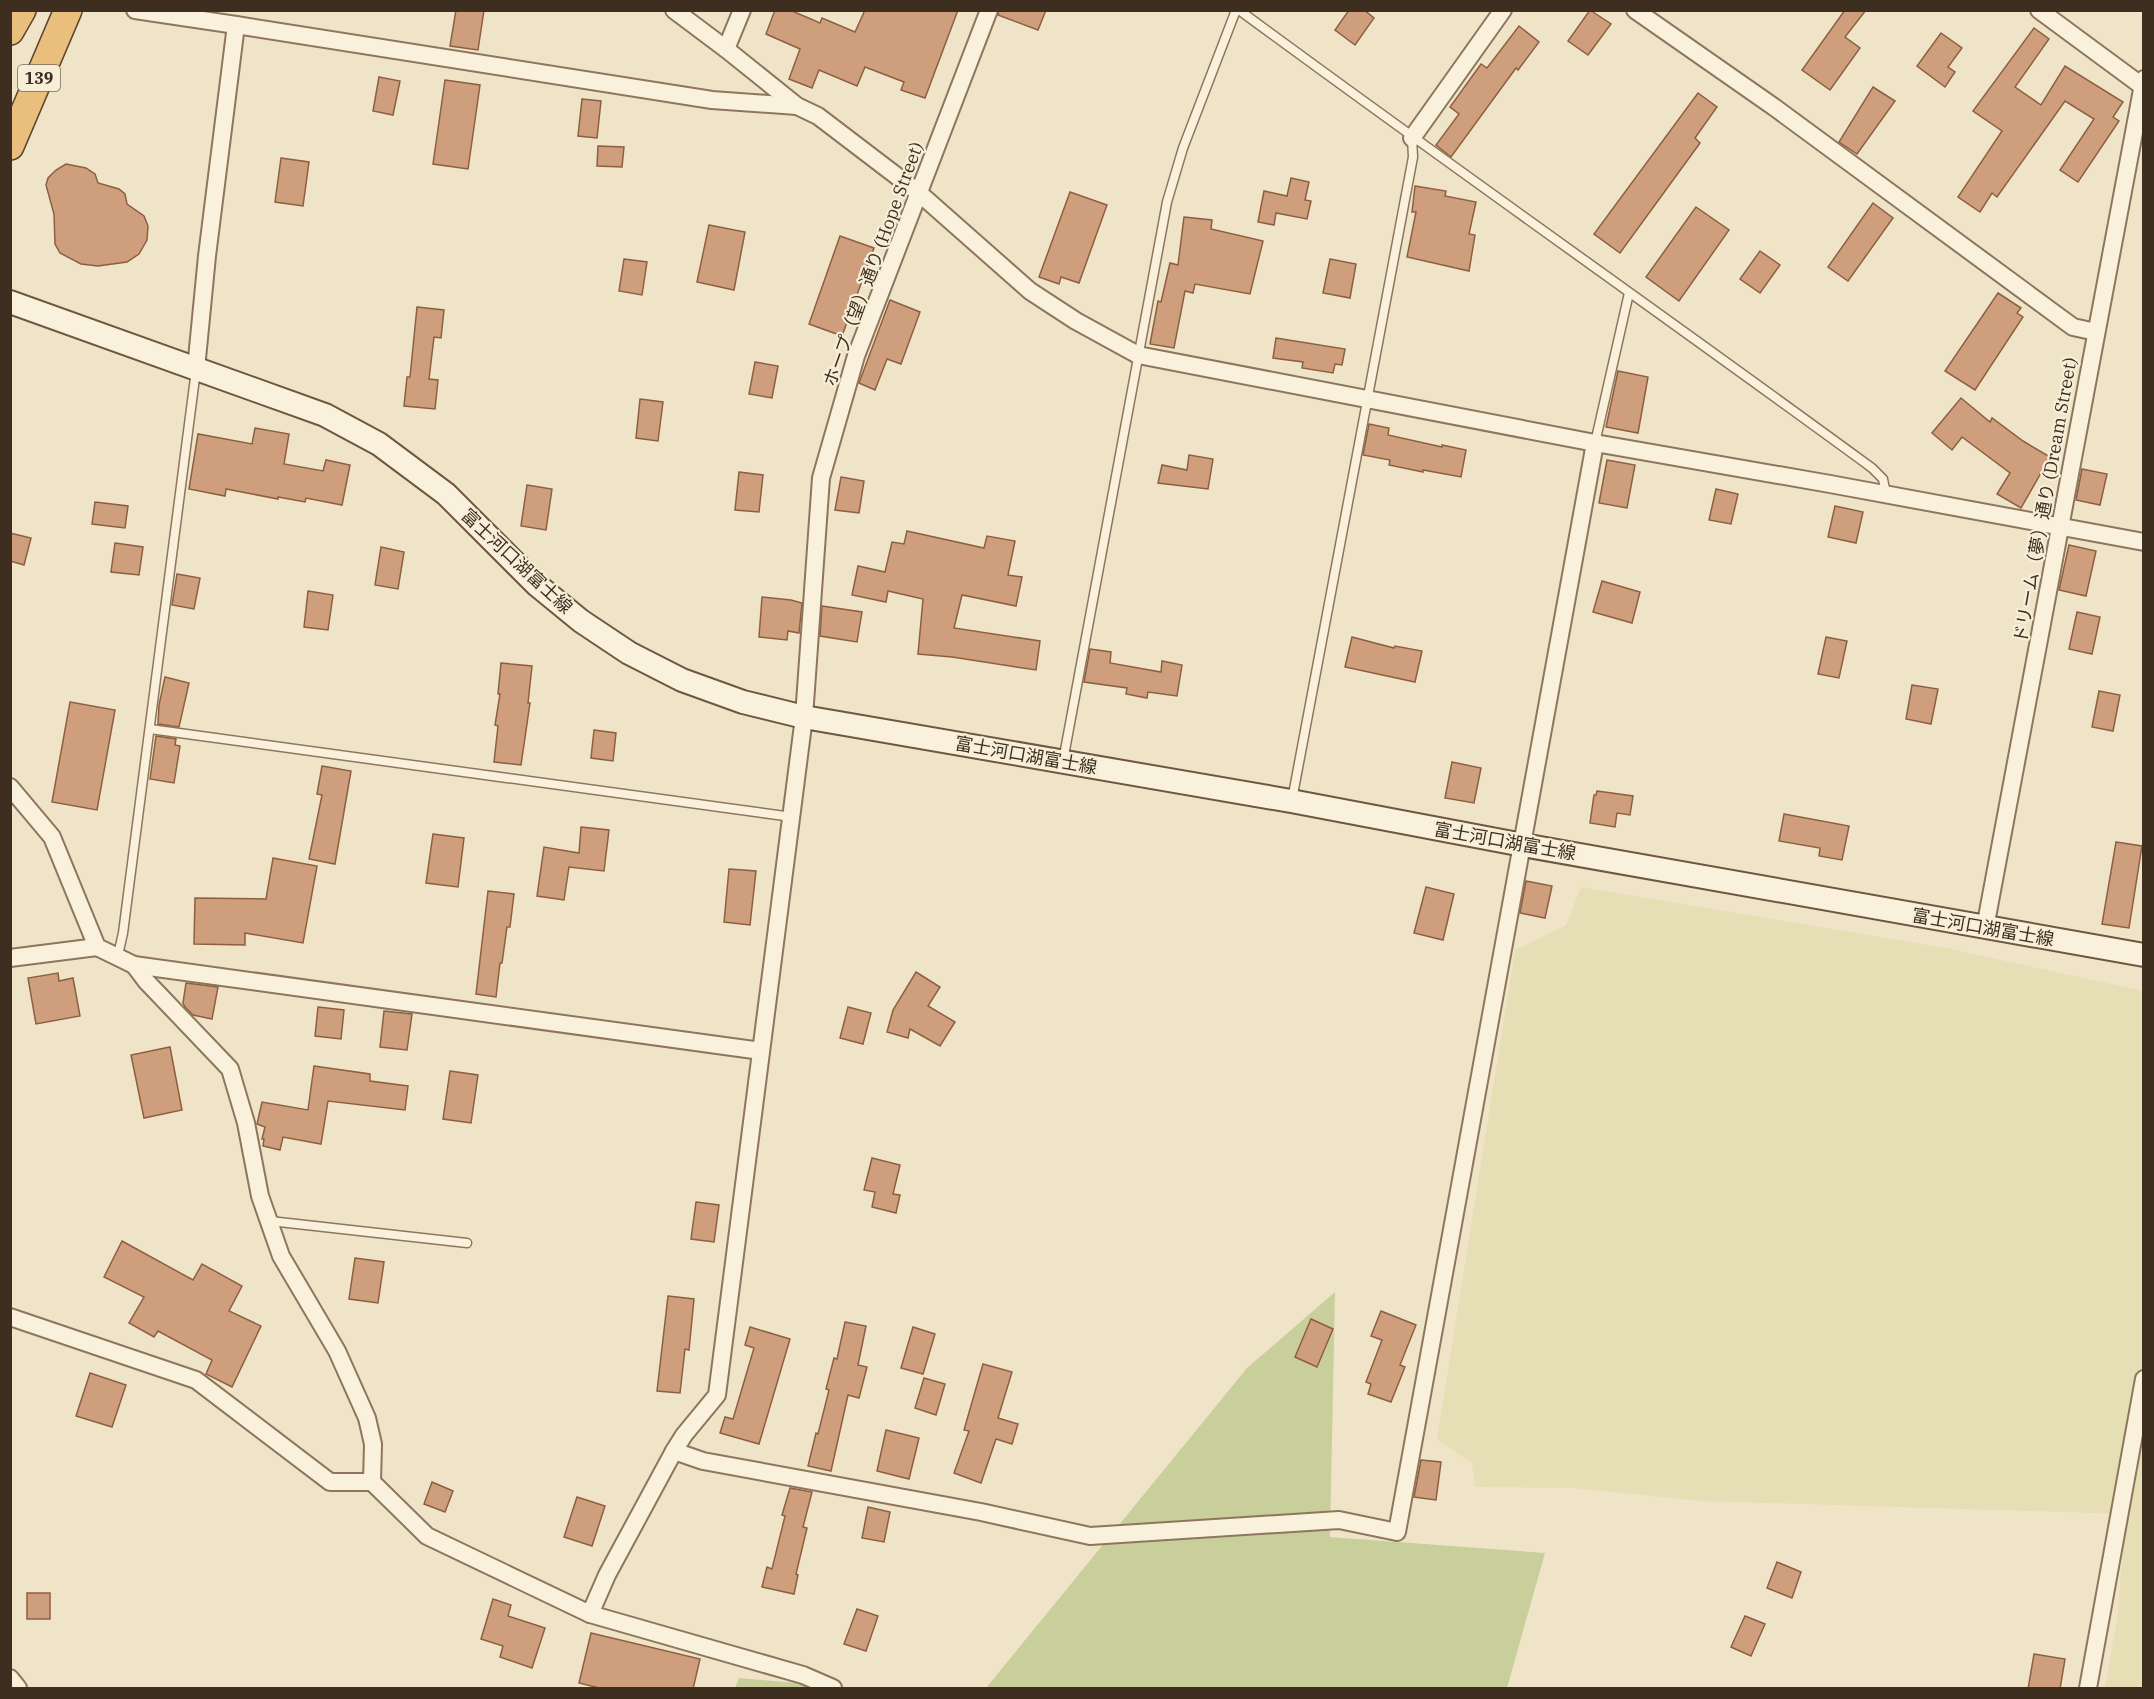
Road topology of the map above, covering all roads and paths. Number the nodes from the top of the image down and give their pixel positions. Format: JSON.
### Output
{"nodes":[{"id":1,"x":21,"y":10,"type":"edge"},
{"id":2,"x":68,"y":10,"type":"edge"},
{"id":3,"x":135,"y":10,"type":"edge"},
{"id":4,"x":674,"y":10,"type":"edge"},
{"id":5,"x":741,"y":10,"type":"edge"},
{"id":6,"x":989,"y":10,"type":"edge"},
{"id":7,"x":1238,"y":10,"type":"edge"},
{"id":8,"x":1503,"y":10,"type":"edge"},
{"id":9,"x":1635,"y":10,"type":"edge"},
{"id":10,"x":2039,"y":10,"type":"edge"},
{"id":11,"x":237,"y":25,"type":"junction"},
{"id":12,"x":10,"y":31,"type":"edge"},
{"id":13,"x":726,"y":49,"type":"junction"},
{"id":14,"x":2143,"y":82,"type":"edge"},
{"id":15,"x":797,"y":106,"type":"junction"},
{"id":16,"x":1412,"y":138,"type":"junction"},
{"id":17,"x":10,"y":147,"type":"edge"},
{"id":18,"x":919,"y":194,"type":"junction"},
{"id":19,"x":1629,"y":293,"type":"junction"},
{"id":20,"x":10,"y":302,"type":"edge"},
{"id":21,"x":2096,"y":332,"type":"junction"},
{"id":22,"x":1138,"y":355,"type":"junction"},
{"id":23,"x":196,"y":369,"type":"junction"},
{"id":24,"x":1368,"y":399,"type":"junction"},
{"id":25,"x":1595,"y":443,"type":"junction"},
{"id":26,"x":1886,"y":494,"type":"junction"},
{"id":27,"x":2060,"y":526,"type":"junction"},
{"id":28,"x":2144,"y":542,"type":"edge"},
{"id":29,"x":804,"y":717,"type":"junction"},
{"id":30,"x":150,"y":729,"type":"junction"},
{"id":31,"x":1062,"y":761,"type":"junction"},
{"id":32,"x":10,"y":787,"type":"edge"},
{"id":33,"x":1292,"y":801,"type":"junction"},
{"id":34,"x":792,"y":817,"type":"junction"},
{"id":35,"x":1523,"y":845,"type":"junction"},
{"id":36,"x":1985,"y":928,"type":"junction"},
{"id":37,"x":97,"y":946,"type":"junction"},
{"id":38,"x":118,"y":955,"type":"junction"},
{"id":39,"x":2144,"y":955,"type":"edge"},
{"id":40,"x":10,"y":958,"type":"edge"},
{"id":41,"x":134,"y":965,"type":"junction"},
{"id":42,"x":761,"y":1050,"type":"junction"},
{"id":43,"x":270,"y":1221,"type":"junction"},
{"id":44,"x":467,"y":1243,"type":"dead end"},
{"id":45,"x":10,"y":1317,"type":"edge"},
{"id":46,"x":2144,"y":1379,"type":"edge"},
{"id":47,"x":674,"y":1451,"type":"junction"},
{"id":48,"x":372,"y":1482,"type":"junction"},
{"id":49,"x":590,"y":1614,"type":"junction"},
{"id":50,"x":10,"y":1678,"type":"edge"},
{"id":51,"x":18,"y":1689,"type":"edge"},
{"id":52,"x":833,"y":1689,"type":"edge"},
{"id":53,"x":2088,"y":1689,"type":"edge"}],
"edges":[{"from":1,"to":12,"type":"highway"},
{"from":2,"to":17,"type":"highway","number":"139"},
{"from":3,"to":11,"type":"street"},
{"from":4,"to":13,"type":"street"},
{"from":5,"to":13,"type":"street"},
{"from":6,"to":18,"type":"street","name":"ホープ（望）通り (Hope Street)"},
{"from":7,"to":16,"type":"lane"},
{"from":7,"to":22,"type":"lane"},
{"from":8,"to":16,"type":"street"},
{"from":9,"to":21,"type":"street"},
{"from":10,"to":14,"type":"street"},
{"from":11,"to":15,"type":"street"},
{"from":11,"to":23,"type":"street"},
{"from":13,"to":15,"type":"street"},
{"from":14,"to":21,"type":"street","name":"ドリーム（夢）通り (Dream Street)"},
{"from":15,"to":18,"type":"street"},
{"from":16,"to":19,"type":"lane"},
{"from":16,"to":24,"type":"lane"},
{"from":18,"to":22,"type":"street"},
{"from":18,"to":29,"type":"street","name":"ホープ（望）通り (Hope Street)"},
{"from":19,"to":25,"type":"lane"},
{"from":19,"to":26,"type":"lane"},
{"from":20,"to":23,"type":"main road","name":"富士河口湖富士線"},
{"from":21,"to":27,"type":"street","name":"ドリーム（夢）通り (Dream Street)"},
{"from":22,"to":24,"type":"street"},
{"from":22,"to":31,"type":"lane"},
{"from":23,"to":29,"type":"main road","name":"富士河口湖富士線"},
{"from":23,"to":30,"type":"lane"},
{"from":24,"to":25,"type":"street"},
{"from":24,"to":33,"type":"lane"},
{"from":25,"to":26,"type":"street"},
{"from":25,"to":35,"type":"street"},
{"from":26,"to":27,"type":"street"},
{"from":27,"to":28,"type":"street"},
{"from":27,"to":36,"type":"street","name":"ドリーム（夢）通り (Dream Street)"},
{"from":29,"to":31,"type":"main road","name":"富士河口湖富士線"},
{"from":29,"to":34,"type":"street","name":"ホープ（望）通り (Hope Street)"},
{"from":30,"to":34,"type":"lane"},
{"from":30,"to":38,"type":"lane"},
{"from":31,"to":33,"type":"main road","name":"富士河口湖富士線"},
{"from":32,"to":37,"type":"street"},
{"from":33,"to":35,"type":"main road","name":"富士河口湖富士線"},
{"from":34,"to":42,"type":"street","name":"ホープ（望）通り (Hope Street)"},
{"from":35,"to":36,"type":"main road","name":"富士河口湖富士線"},
{"from":35,"to":47,"type":"street"},
{"from":36,"to":39,"type":"main road","name":"富士河口湖富士線"},
{"from":37,"to":38,"type":"street"},
{"from":37,"to":40,"type":"street"},
{"from":38,"to":41,"type":"street"},
{"from":41,"to":42,"type":"street"},
{"from":41,"to":43,"type":"street"},
{"from":42,"to":47,"type":"street","name":"ホープ（望）通り (Hope Street)"},
{"from":43,"to":44,"type":"lane"},
{"from":43,"to":48,"type":"street"},
{"from":45,"to":48,"type":"street"},
{"from":46,"to":53,"type":"street"},
{"from":47,"to":49,"type":"street","name":"ホープ（望）通り (Hope Street)"},
{"from":48,"to":49,"type":"street"},
{"from":49,"to":52,"type":"street"},
{"from":50,"to":51,"type":"street"}]}
